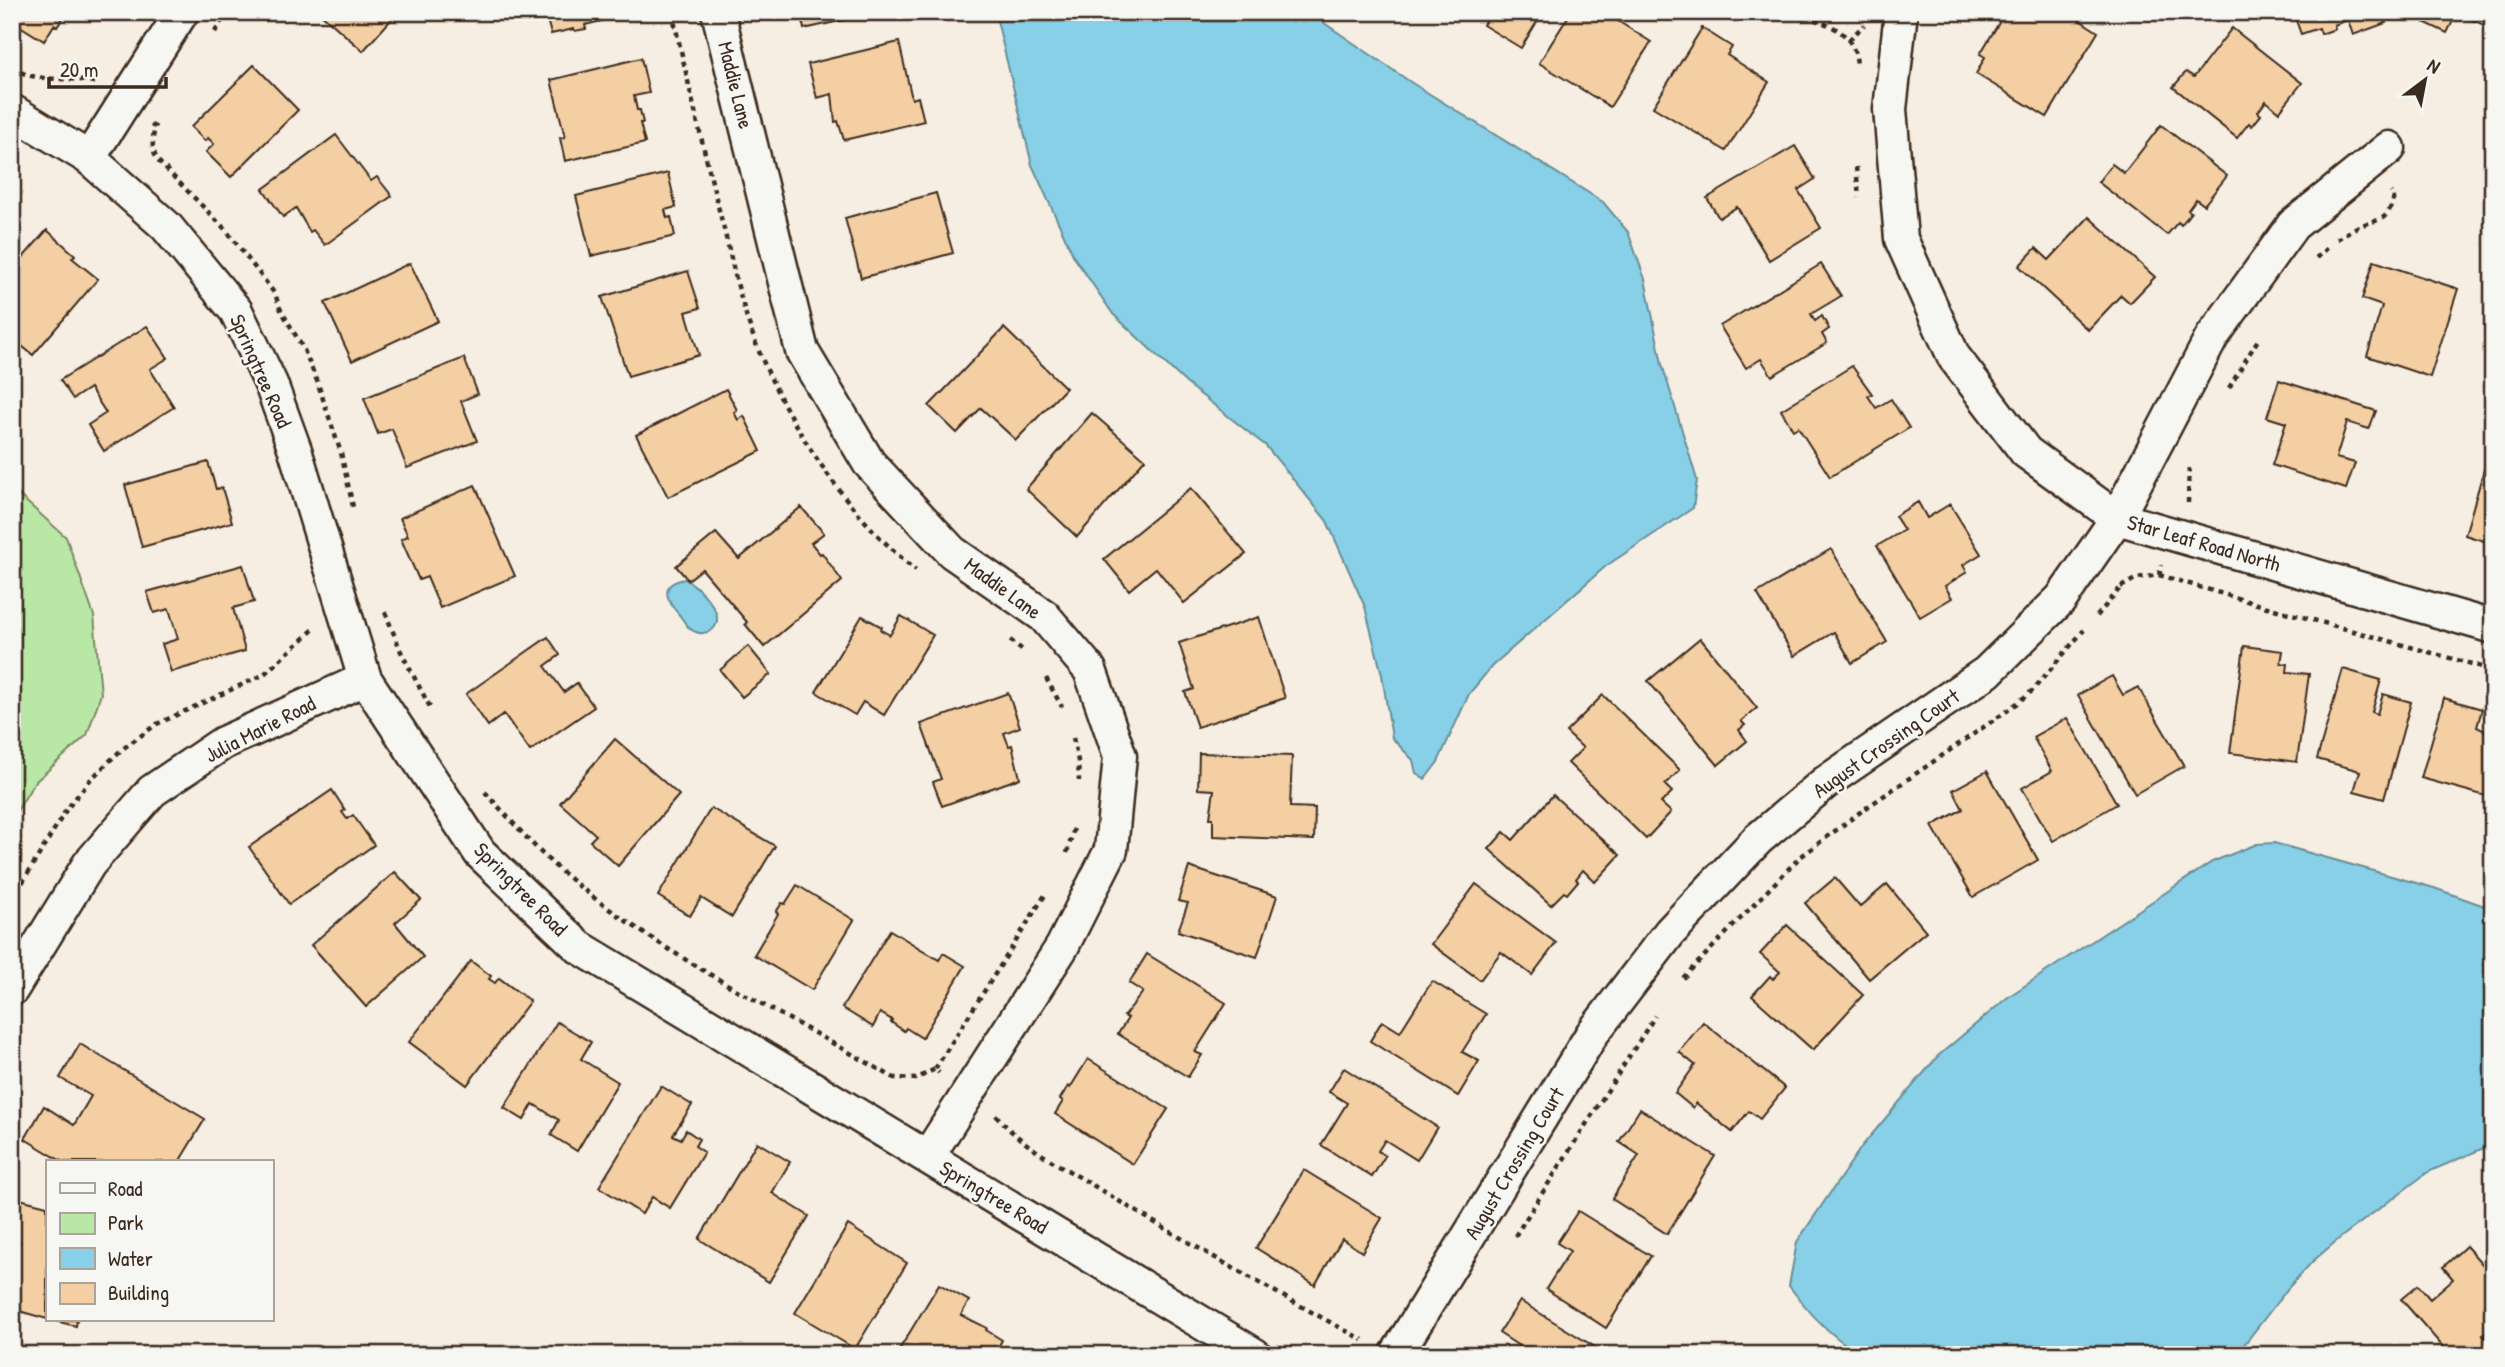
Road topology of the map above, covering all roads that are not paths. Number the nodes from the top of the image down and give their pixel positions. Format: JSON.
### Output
{"nodes":[{"id":1,"x":182,"y":12,"type":"edge"},
{"id":2,"x":718,"y":12,"type":"edge"},
{"id":3,"x":1901,"y":12,"type":"edge"},
{"id":4,"x":12,"y":111,"type":"edge"},
{"id":5,"x":2381,"y":155,"type":"road end"},
{"id":6,"x":89,"y":158,"type":"junction"},
{"id":7,"x":2117,"y":518,"type":"junction"},
{"id":8,"x":2493,"y":627,"type":"edge"},
{"id":9,"x":365,"y":678,"type":"junction"},
{"id":10,"x":12,"y":989,"type":"edge"},
{"id":11,"x":928,"y":1156,"type":"junction"},
{"id":12,"x":1255,"y":1355,"type":"edge"},
{"id":13,"x":1396,"y":1355,"type":"edge"}],
"edges":[{"from":1,"to":6,"type":"street"},
{"from":2,"to":11,"type":"street","name":"Maddie Lane"},
{"from":3,"to":7,"type":"street","name":"Star Leaf Road North"},
{"from":4,"to":6,"type":"street","name":"Springtree Road"},
{"from":5,"to":7,"type":"street","name":"August Crossing Court"},
{"from":6,"to":9,"type":"street","name":"Springtree Road"},
{"from":7,"to":8,"type":"street","name":"Star Leaf Road North"},
{"from":7,"to":13,"type":"street","name":"August Crossing Court"},
{"from":9,"to":10,"type":"street","name":"Julia Marie Road"},
{"from":9,"to":11,"type":"street","name":"Springtree Road"},
{"from":11,"to":12,"type":"street","name":"Springtree Road"}]}
